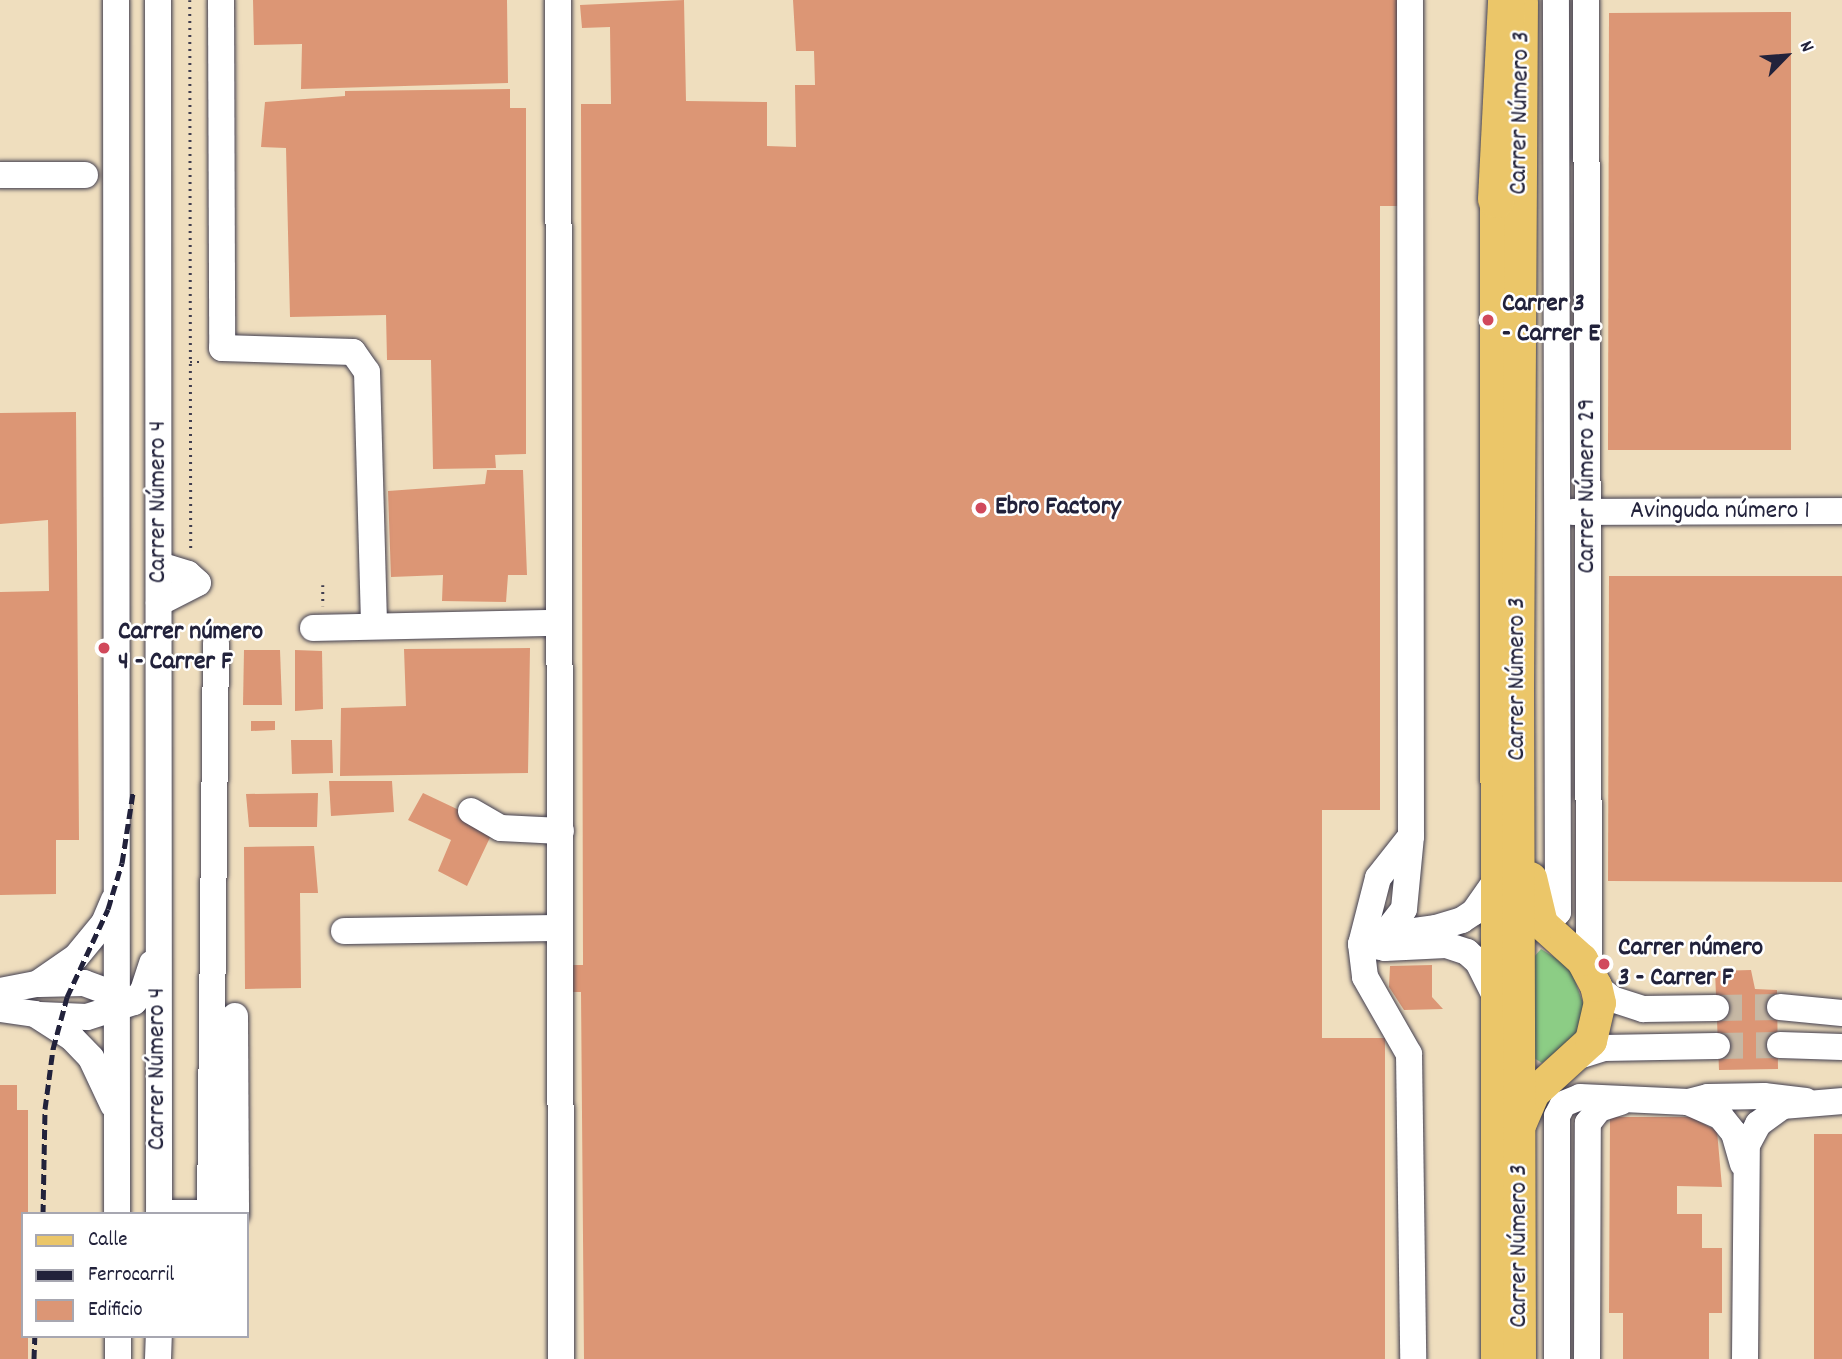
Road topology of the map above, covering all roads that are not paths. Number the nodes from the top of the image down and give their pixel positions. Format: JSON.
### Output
{"nodes":[{"id":1,"x":116,"y":0,"type":"edge"},
{"id":2,"x":158,"y":0,"type":"edge"},
{"id":3,"x":222,"y":0,"type":"edge"},
{"id":4,"x":558,"y":0,"type":"edge"},
{"id":5,"x":1410,"y":0,"type":"edge"},
{"id":6,"x":1492,"y":0,"type":"edge"},
{"id":7,"x":1506,"y":0,"type":"edge"},
{"id":8,"x":1522,"y":0,"type":"edge"},
{"id":9,"x":1556,"y":0,"type":"edge"},
{"id":10,"x":1586,"y":0,"type":"edge"},
{"id":11,"x":0,"y":175,"type":"edge"},
{"id":12,"x":85,"y":175,"type":"dead end"},
{"id":13,"x":1496,"y":198,"type":"junction"},
{"id":14,"x":1557,"y":212,"type":"junction"},
{"id":15,"x":1587,"y":212,"type":"junction"},
{"id":16,"x":1842,"y":511,"type":"edge"},
{"id":17,"x":1557,"y":512,"type":"junction"},
{"id":18,"x":1588,"y":512,"type":"junction"},
{"id":19,"x":159,"y":565,"type":"junction"},
{"id":20,"x":159,"y":603,"type":"junction"},
{"id":21,"x":558,"y":623,"type":"junction"},
{"id":22,"x":374,"y":624,"type":"junction"},
{"id":23,"x":313,"y":628,"type":"dead end"},
{"id":24,"x":216,"y":643,"type":"dead end"},
{"id":25,"x":471,"y":811,"type":"dead end"},
{"id":26,"x":1518,"y":829,"type":"junction"},
{"id":27,"x":561,"y":831,"type":"junction"},
{"id":28,"x":1411,"y":836,"type":"junction"},
{"id":29,"x":1496,"y":880,"type":"junction"},
{"id":30,"x":117,"y":892,"type":"junction"},
{"id":31,"x":1589,"y":908,"type":"junction"},
{"id":32,"x":1548,"y":912,"type":"junction"},
{"id":33,"x":559,"y":928,"type":"junction"},
{"id":34,"x":344,"y":931,"type":"dead end"},
{"id":35,"x":1386,"y":932,"type":"junction"},
{"id":36,"x":159,"y":942,"type":"junction"},
{"id":37,"x":1361,"y":944,"type":"junction"},
{"id":38,"x":1593,"y":979,"type":"junction"},
{"id":39,"x":37,"y":984,"type":"junction"},
{"id":40,"x":0,"y":991,"type":"edge"},
{"id":41,"x":1496,"y":998,"type":"junction"},
{"id":42,"x":123,"y":1001,"type":"junction"},
{"id":43,"x":1780,"y":1007,"type":"tunnel mouth"},
{"id":44,"x":1716,"y":1008,"type":"tunnel mouth"},
{"id":45,"x":0,"y":1009,"type":"edge"},
{"id":46,"x":1842,"y":1013,"type":"edge"},
{"id":47,"x":35,"y":1014,"type":"junction"},
{"id":48,"x":235,"y":1016,"type":"dead end"},
{"id":49,"x":158,"y":1041,"type":"junction"},
{"id":50,"x":1780,"y":1045,"type":"tunnel mouth"},
{"id":51,"x":1717,"y":1046,"type":"tunnel mouth"},
{"id":52,"x":1842,"y":1046,"type":"edge"},
{"id":53,"x":1579,"y":1056,"type":"junction"},
{"id":54,"x":1806,"y":1101,"type":"junction"},
{"id":55,"x":1842,"y":1101,"type":"edge"},
{"id":56,"x":1621,"y":1102,"type":"junction"},
{"id":57,"x":1688,"y":1102,"type":"junction"},
{"id":58,"x":117,"y":1116,"type":"junction"},
{"id":59,"x":1520,"y":1128,"type":"junction"},
{"id":60,"x":1556,"y":1129,"type":"junction"},
{"id":61,"x":1587,"y":1130,"type":"junction"},
{"id":62,"x":1744,"y":1169,"type":"junction"},
{"id":63,"x":117,"y":1212,"type":"edge"},
{"id":64,"x":159,"y":1212,"type":"edge"},
{"id":65,"x":210,"y":1212,"type":"edge"},
{"id":66,"x":236,"y":1212,"type":"edge"},
{"id":67,"x":118,"y":1338,"type":"edge"},
{"id":68,"x":159,"y":1338,"type":"edge"},
{"id":69,"x":118,"y":1359,"type":"edge"},
{"id":70,"x":158,"y":1359,"type":"edge"},
{"id":71,"x":561,"y":1359,"type":"edge"},
{"id":72,"x":1413,"y":1359,"type":"edge"},
{"id":73,"x":1497,"y":1359,"type":"edge"},
{"id":74,"x":1520,"y":1359,"type":"edge"},
{"id":75,"x":1557,"y":1359,"type":"edge"},
{"id":76,"x":1587,"y":1359,"type":"edge"},
{"id":77,"x":1745,"y":1359,"type":"edge"}],
"edges":[{"from":1,"to":30,"type":"street","name":"Carrer Número 4"},
{"from":2,"to":19,"type":"street","name":"Carrer Número 4"},
{"from":3,"to":22,"type":"street"},
{"from":4,"to":21,"type":"street"},
{"from":5,"to":28,"type":"street"},
{"from":6,"to":13,"type":"street"},
{"from":7,"to":13,"type":"highway"},
{"from":8,"to":26,"type":"main road","name":"Carrer Número 3"},
{"from":9,"to":14,"type":"street","name":"Carrer Número 29"},
{"from":10,"to":15,"type":"street","name":"Carrer Número 29"},
{"from":11,"to":12,"type":"street"},
{"from":13,"to":29,"type":"main road","name":"Carrer Número 3"},
{"from":14,"to":15,"type":"street"},
{"from":14,"to":17,"type":"street","name":"Carrer Número 29"},
{"from":15,"to":18,"type":"street","name":"Carrer Número 29"},
{"from":16,"to":18,"type":"street","name":"Avinguda número 1"},
{"from":17,"to":18,"type":"street","name":"Avinguda número 1"},
{"from":17,"to":32,"type":"street","name":"Carrer Número 29"},
{"from":18,"to":31,"type":"street","name":"Carrer Número 29"},
{"from":19,"to":20,"type":"street","name":"Carrer Número 4"},
{"from":19,"to":20,"type":"street"},
{"from":20,"to":36,"type":"street","name":"Carrer Número 4"},
{"from":21,"to":22,"type":"street"},
{"from":21,"to":27,"type":"street"},
{"from":22,"to":23,"type":"street"},
{"from":24,"to":65,"type":"street"},
{"from":25,"to":27,"type":"street"},
{"from":26,"to":32,"type":"main road"},
{"from":26,"to":59,"type":"main road","name":"Carrer Número 3"},
{"from":27,"to":33,"type":"street"},
{"from":28,"to":35,"type":"street"},
{"from":28,"to":37,"type":"street"},
{"from":29,"to":35,"type":"street"},
{"from":29,"to":41,"type":"main road","name":"Carrer Número 3"},
{"from":30,"to":39,"type":"street"},
{"from":30,"to":42,"type":"street","name":"Carrer Número 4"},
{"from":31,"to":32,"type":"street"},
{"from":31,"to":38,"type":"street","name":"Carrer Número 29"},
{"from":32,"to":38,"type":"main road"},
{"from":33,"to":34,"type":"street"},
{"from":33,"to":71,"type":"street"},
{"from":35,"to":37,"type":"street"},
{"from":36,"to":42,"type":"street"},
{"from":36,"to":49,"type":"street","name":"Carrer Número 4"},
{"from":37,"to":41,"type":"street"},
{"from":37,"to":72,"type":"street"},
{"from":38,"to":44,"type":"street"},
{"from":38,"to":53,"type":"main road"},
{"from":39,"to":40,"type":"street"},
{"from":39,"to":42,"type":"street"},
{"from":41,"to":73,"type":"main road","name":"Carrer Número 3"},
{"from":42,"to":47,"type":"street"},
{"from":42,"to":49,"type":"street"},
{"from":42,"to":58,"type":"street","name":"Carrer Número 4"},
{"from":43,"to":46,"type":"street"},
{"from":45,"to":47,"type":"street"},
{"from":47,"to":58,"type":"street"},
{"from":48,"to":66,"type":"street"},
{"from":49,"to":64,"type":"street","name":"Carrer Número 4"},
{"from":50,"to":52,"type":"street"},
{"from":51,"to":53,"type":"street"},
{"from":53,"to":59,"type":"main road"},
{"from":54,"to":55,"type":"street"},
{"from":54,"to":57,"type":"street"},
{"from":54,"to":62,"type":"street"},
{"from":56,"to":57,"type":"street"},
{"from":56,"to":60,"type":"street"},
{"from":56,"to":61,"type":"street"},
{"from":57,"to":62,"type":"street"},
{"from":58,"to":63,"type":"street","name":"Carrer Número 4"},
{"from":59,"to":74,"type":"main road","name":"Carrer Número 3"},
{"from":60,"to":61,"type":"street"},
{"from":60,"to":75,"type":"street"},
{"from":61,"to":76,"type":"street"},
{"from":62,"to":77,"type":"street"},
{"from":67,"to":69,"type":"street"},
{"from":68,"to":70,"type":"street"}]}
